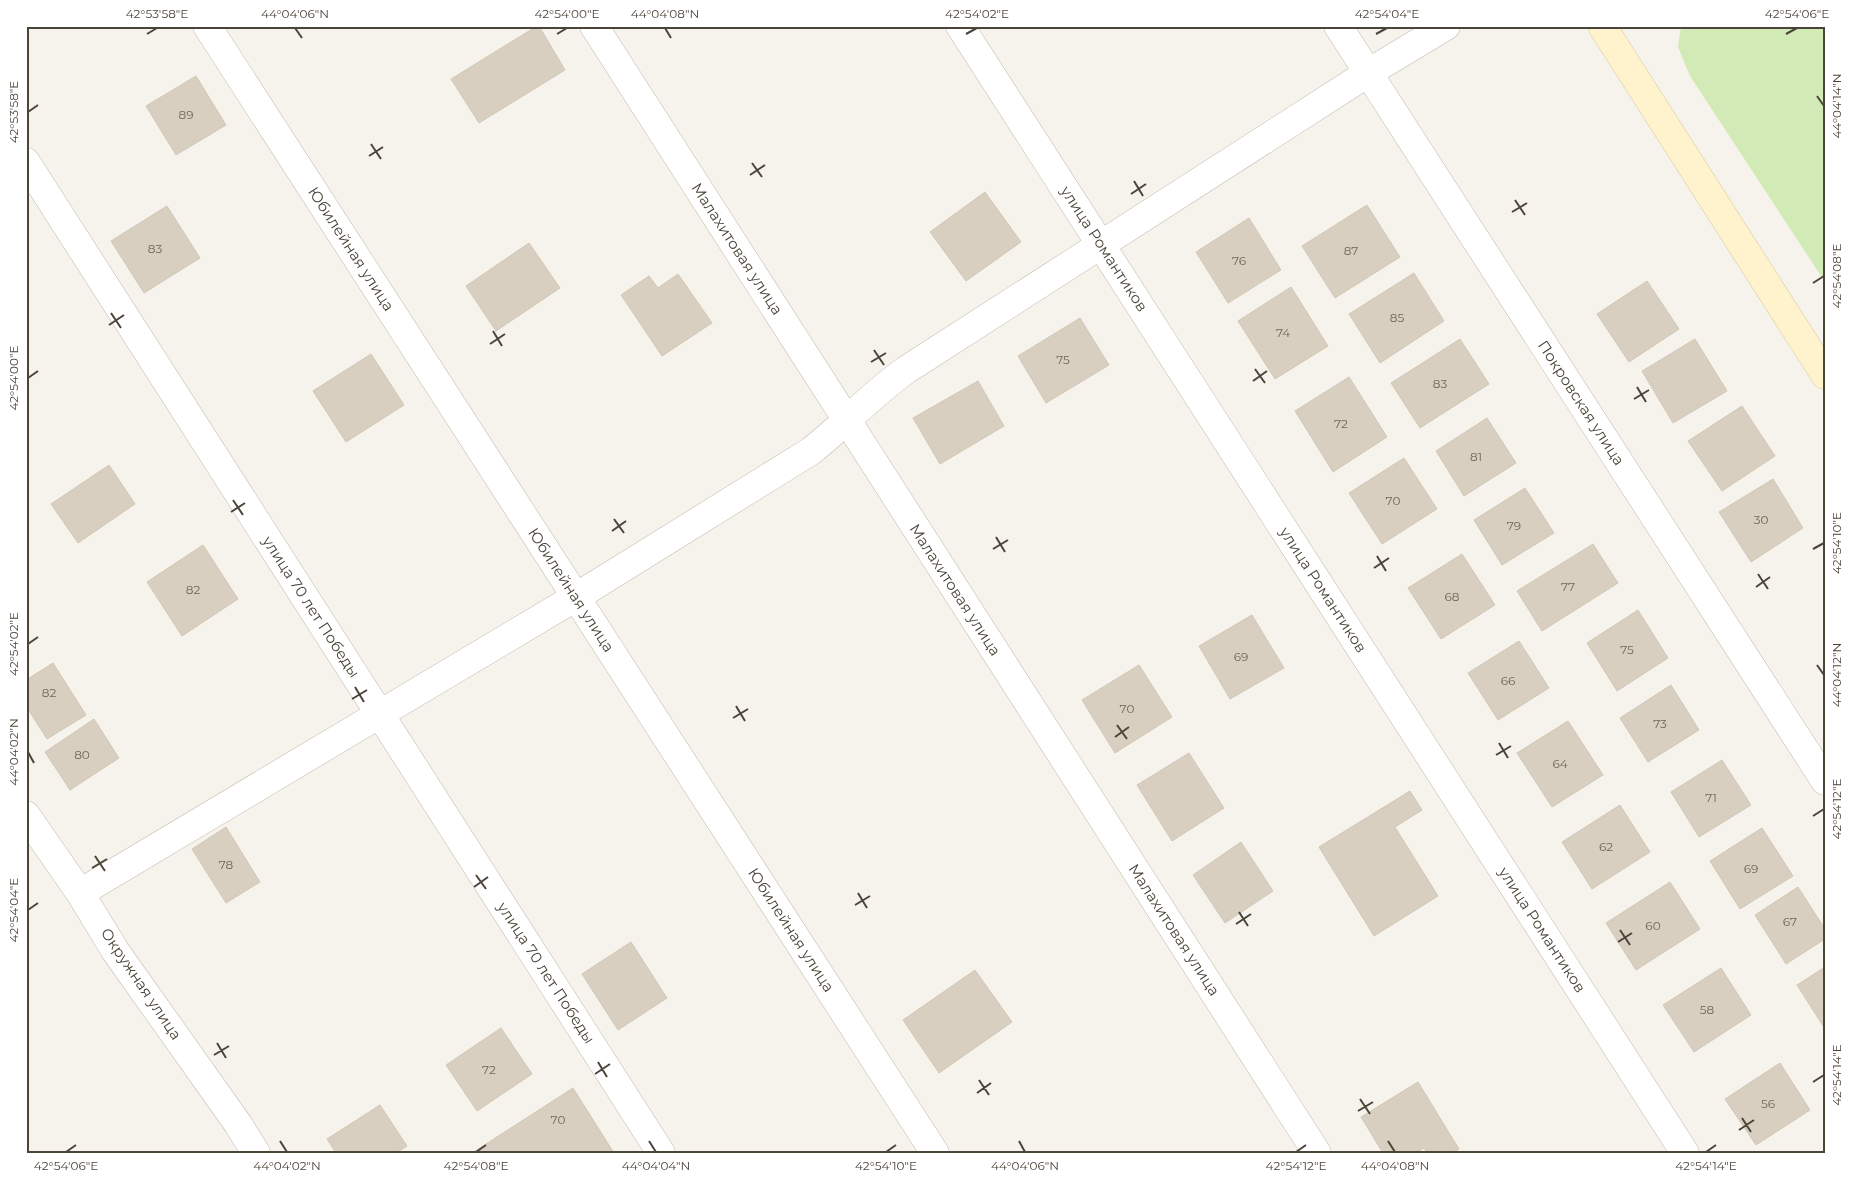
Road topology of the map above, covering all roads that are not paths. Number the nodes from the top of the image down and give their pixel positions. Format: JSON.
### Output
{"nodes":[{"id":1,"x":207,"y":26,"type":"edge"},
{"id":2,"x":594,"y":26,"type":"edge"},
{"id":3,"x":960,"y":26,"type":"edge"},
{"id":4,"x":1338,"y":26,"type":"edge"},
{"id":5,"x":1446,"y":26,"type":"edge"},
{"id":6,"x":1602,"y":26,"type":"edge"},
{"id":7,"x":1368,"y":74,"type":"junction"},
{"id":8,"x":26,"y":162,"type":"edge"},
{"id":9,"x":1101,"y":245,"type":"junction"},
{"id":10,"x":1825,"y":374,"type":"edge"},
{"id":11,"x":846,"y":420,"type":"junction"},
{"id":12,"x":576,"y":597,"type":"junction"},
{"id":13,"x":380,"y":714,"type":"junction"},
{"id":14,"x":1825,"y":781,"type":"edge"},
{"id":15,"x":26,"y":816,"type":"edge"},
{"id":16,"x":80,"y":893,"type":"junction"},
{"id":17,"x":256,"y":1153,"type":"edge"},
{"id":18,"x":662,"y":1153,"type":"edge"},
{"id":19,"x":935,"y":1153,"type":"edge"},
{"id":20,"x":1317,"y":1153,"type":"edge"},
{"id":21,"x":1685,"y":1153,"type":"edge"}],
"edges":[{"from":1,"to":12,"type":"street","name":"Юбилейная улица"},
{"from":2,"to":11,"type":"street","name":"Малахитовая улица"},
{"from":3,"to":9,"type":"street","name":"улица Романтиков"},
{"from":4,"to":7,"type":"street","name":"Покровская улица"},
{"from":5,"to":7,"type":"street"},
{"from":6,"to":10,"type":"main road"},
{"from":7,"to":9,"type":"street"},
{"from":7,"to":14,"type":"street","name":"Покровская улица"},
{"from":8,"to":13,"type":"street","name":"улица 70 лет Победы"},
{"from":9,"to":11,"type":"street"},
{"from":9,"to":21,"type":"street","name":"улица Романтиков"},
{"from":11,"to":12,"type":"street"},
{"from":11,"to":20,"type":"street","name":"Малахитовая улица"},
{"from":12,"to":13,"type":"street"},
{"from":12,"to":19,"type":"street","name":"Юбилейная улица"},
{"from":13,"to":16,"type":"street"},
{"from":13,"to":18,"type":"street","name":"улица 70 лет Победы"},
{"from":15,"to":16,"type":"street","name":"Окружная улица"},
{"from":16,"to":17,"type":"street","name":"Окружная улица"}]}
